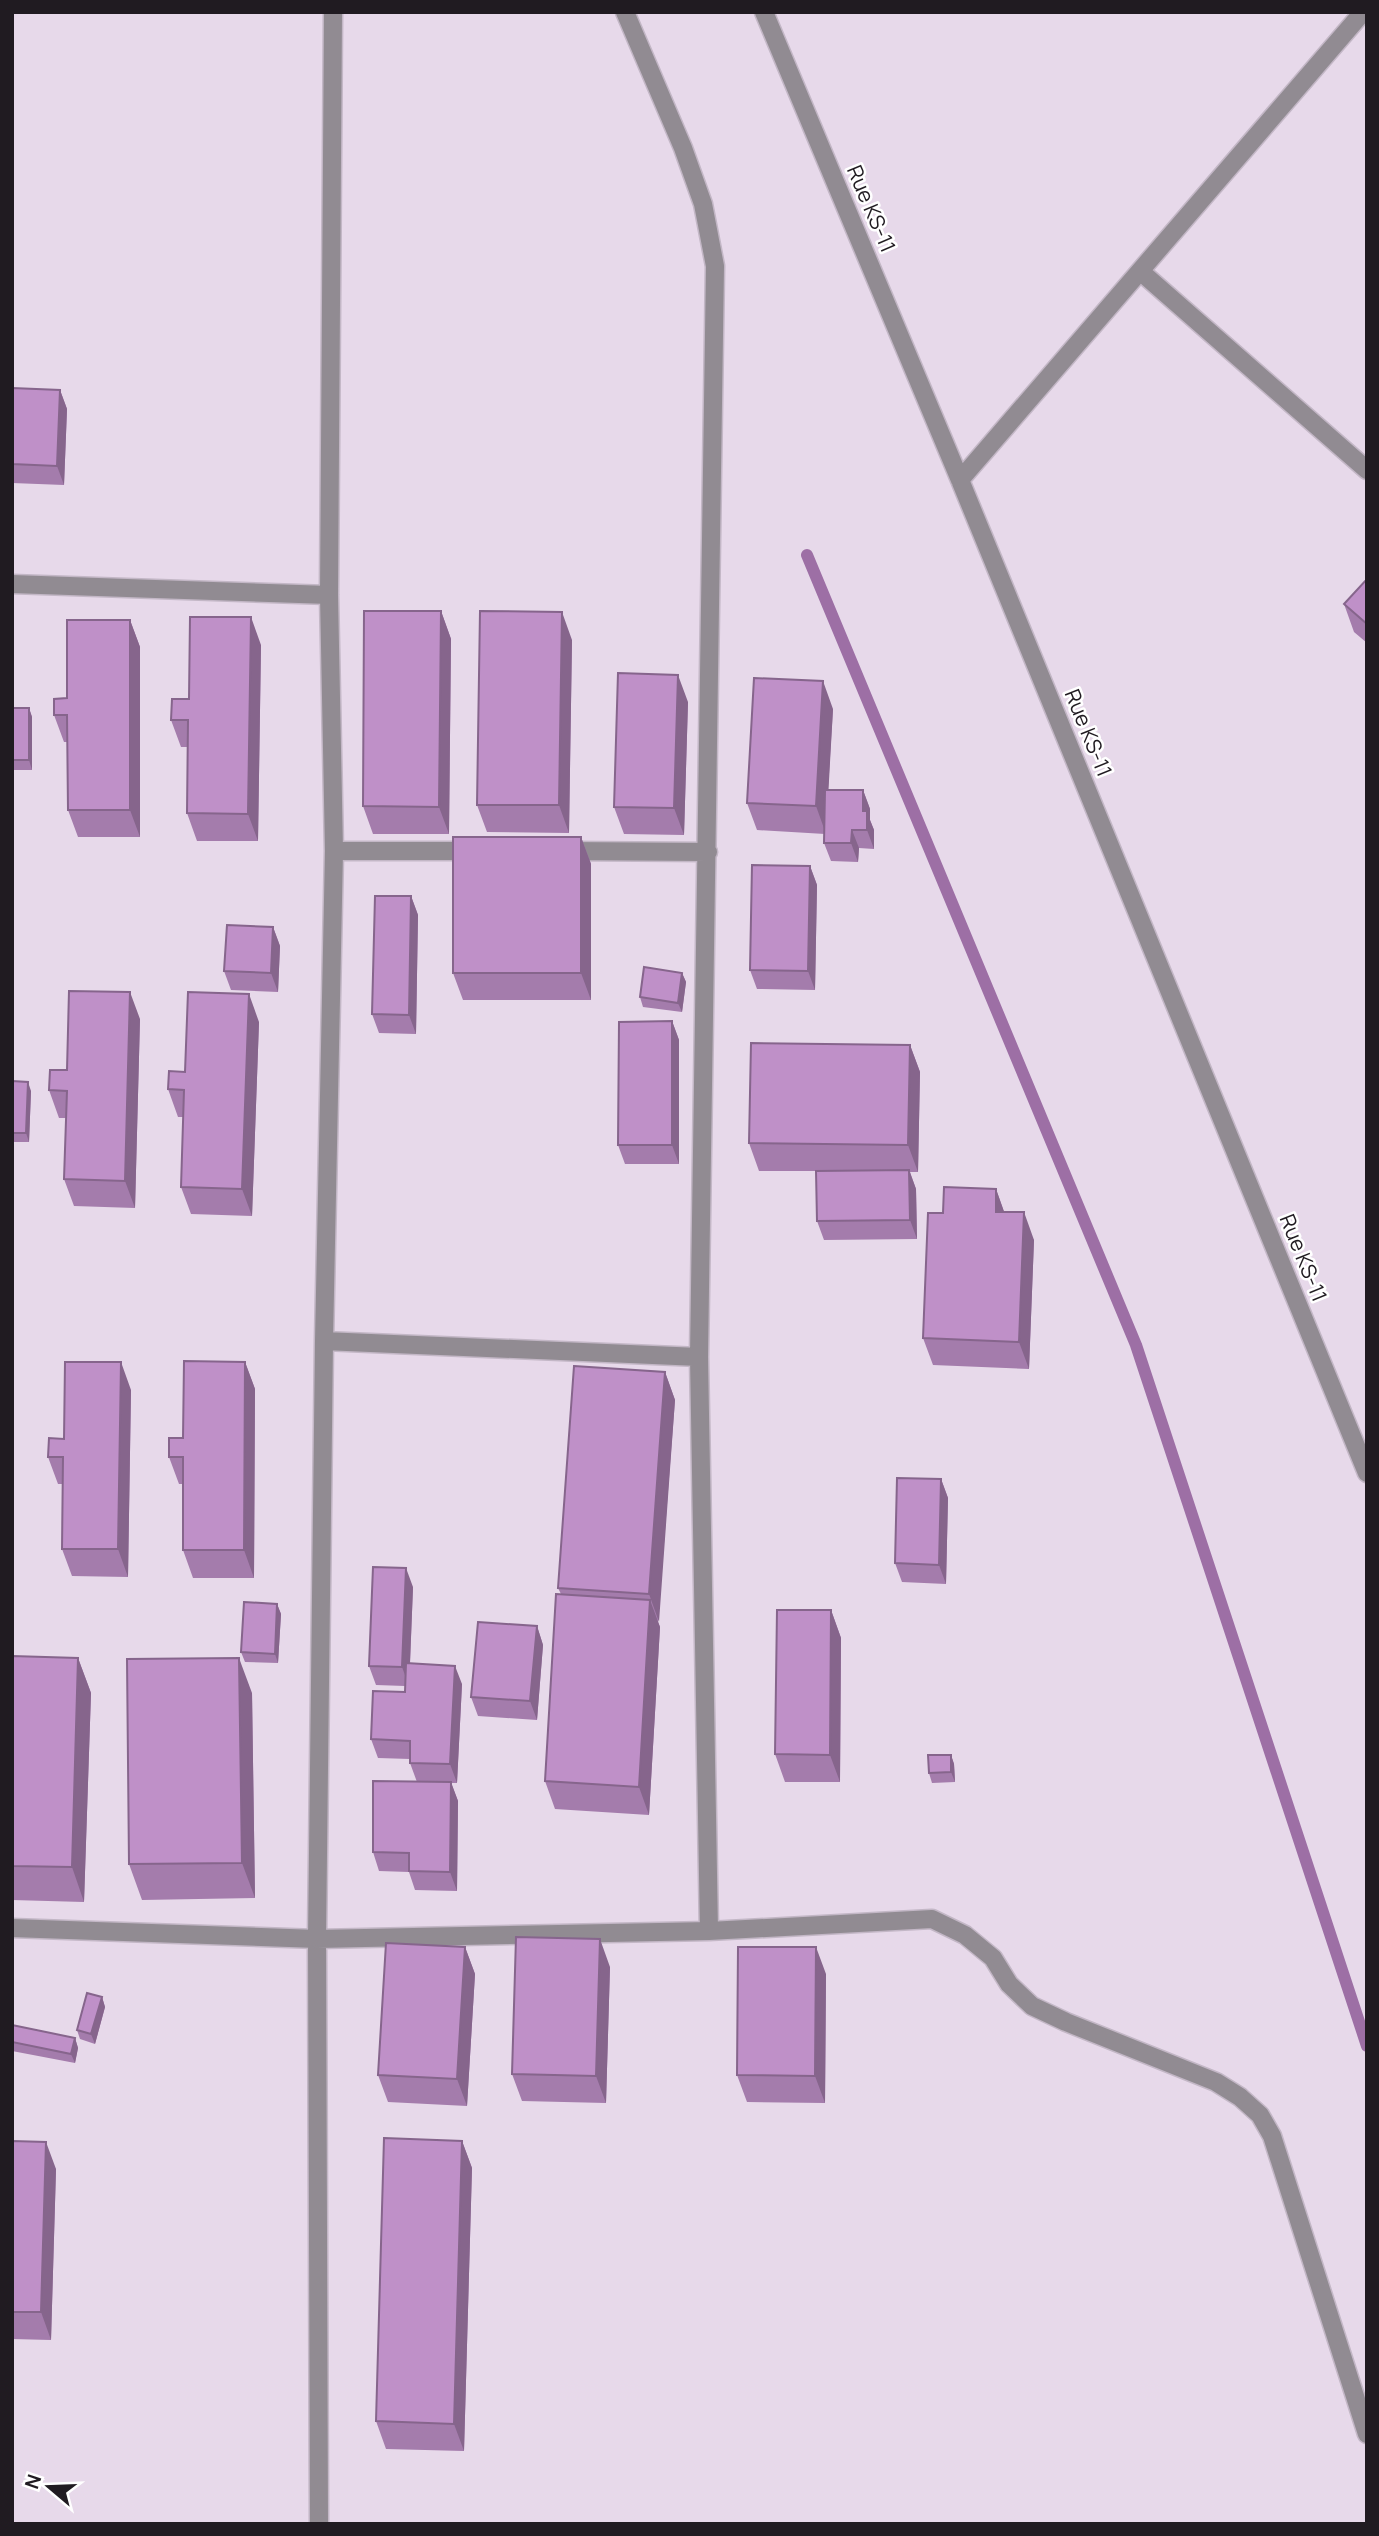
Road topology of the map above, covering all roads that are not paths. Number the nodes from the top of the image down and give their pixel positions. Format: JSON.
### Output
{"nodes":[{"id":1,"x":333,"y":12,"type":"edge"},
{"id":2,"x":625,"y":12,"type":"edge"},
{"id":3,"x":764,"y":12,"type":"edge"},
{"id":4,"x":1363,"y":12,"type":"edge"},
{"id":5,"x":1140,"y":271,"type":"junction"},
{"id":6,"x":1367,"y":470,"type":"edge"},
{"id":7,"x":960,"y":480,"type":"junction"},
{"id":8,"x":12,"y":584,"type":"edge"},
{"id":9,"x":329,"y":595,"type":"junction"},
{"id":10,"x":334,"y":851,"type":"junction"},
{"id":11,"x":486,"y":851,"type":"edge"},
{"id":12,"x":542,"y":851,"type":"edge"},
{"id":13,"x":708,"y":852,"type":"junction"},
{"id":14,"x":324,"y":1341,"type":"junction"},
{"id":15,"x":699,"y":1357,"type":"junction"},
{"id":16,"x":1367,"y":1473,"type":"edge"},
{"id":17,"x":12,"y":1928,"type":"edge"},
{"id":18,"x":709,"y":1931,"type":"junction"},
{"id":19,"x":317,"y":1939,"type":"junction"},
{"id":20,"x":1367,"y":2434,"type":"edge"},
{"id":21,"x":320,"y":2524,"type":"edge"}],
"edges":[{"from":1,"to":9,"type":"street"},
{"from":2,"to":13,"type":"street"},
{"from":3,"to":7,"type":"street","name":"Rue KS-11"},
{"from":4,"to":5,"type":"street"},
{"from":5,"to":6,"type":"street"},
{"from":5,"to":7,"type":"street"},
{"from":7,"to":16,"type":"street","name":"Rue KS-11"},
{"from":8,"to":9,"type":"street"},
{"from":9,"to":10,"type":"street"},
{"from":10,"to":11,"type":"street"},
{"from":10,"to":14,"type":"street"},
{"from":12,"to":13,"type":"street"},
{"from":13,"to":15,"type":"street"},
{"from":14,"to":15,"type":"street"},
{"from":14,"to":19,"type":"street"},
{"from":15,"to":18,"type":"street"},
{"from":17,"to":19,"type":"street"},
{"from":18,"to":19,"type":"street"},
{"from":18,"to":20,"type":"street"},
{"from":19,"to":21,"type":"street"}]}
